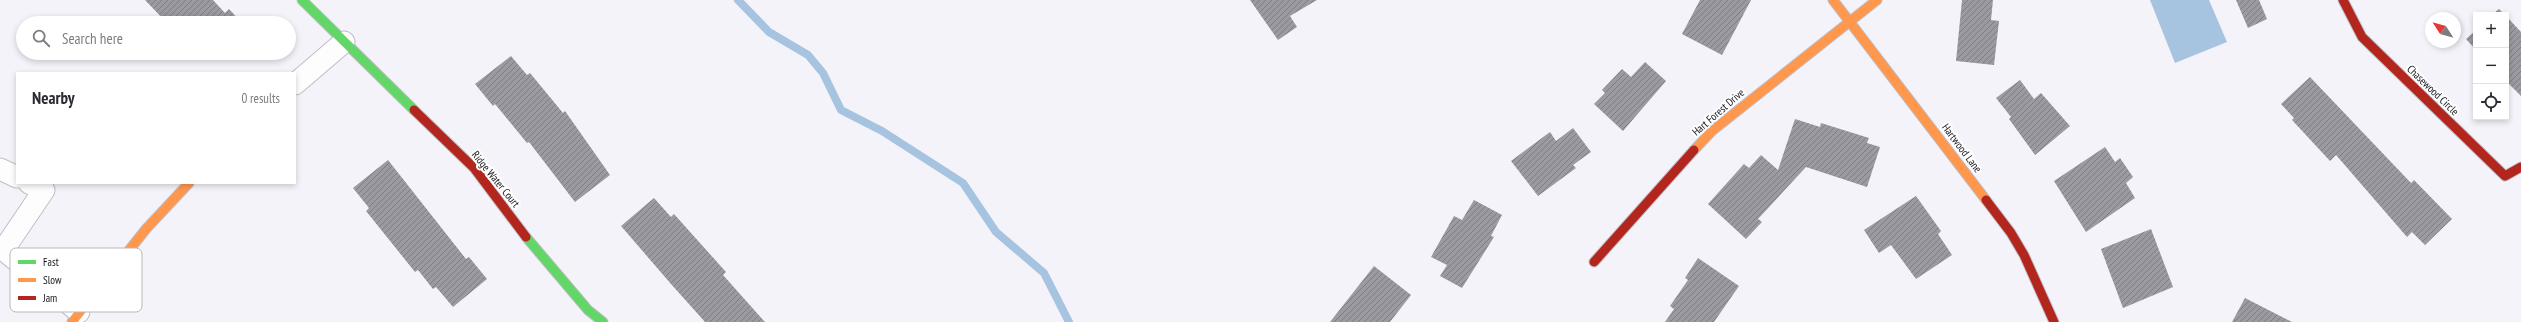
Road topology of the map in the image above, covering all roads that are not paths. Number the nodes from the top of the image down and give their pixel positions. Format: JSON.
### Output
{"nodes":[{"id":1,"x":302,"y":0,"type":"edge"},
{"id":2,"x":1833,"y":0,"type":"edge"},
{"id":3,"x":1877,"y":0,"type":"edge"},
{"id":4,"x":2343,"y":0,"type":"edge"},
{"id":5,"x":1850,"y":21,"type":"junction"},
{"id":6,"x":344,"y":42,"type":"junction"},
{"id":7,"x":296,"y":83,"type":"edge"},
{"id":8,"x":2521,"y":167,"type":"edge"},
{"id":9,"x":0,"y":169,"type":"edge"},
{"id":10,"x":16,"y":177,"type":"edge"},
{"id":11,"x":31,"y":184,"type":"edge"},
{"id":12,"x":188,"y":184,"type":"edge"},
{"id":13,"x":2,"y":248,"type":"edge"},
{"id":14,"x":131,"y":248,"type":"edge"},
{"id":15,"x":10,"y":255,"type":"edge"},
{"id":16,"x":1594,"y":262,"type":"dead end"},
{"id":17,"x":603,"y":322,"type":"edge"},
{"id":18,"x":2054,"y":322,"type":"edge"}],
"edges":[{"from":1,"to":6,"type":"street","name":"Ridge Water Court"},
{"from":2,"to":5,"type":"street","name":"Hartwood Lane"},
{"from":3,"to":5,"type":"street","name":"Hart Forest Drive"},
{"from":4,"to":8,"type":"street","name":"Chasewood Circle"},
{"from":5,"to":16,"type":"street","name":"Hart Forest Drive"},
{"from":5,"to":18,"type":"street","name":"Hartwood Lane"},
{"from":6,"to":7,"type":"street"},
{"from":6,"to":17,"type":"street","name":"Ridge Water Court"},
{"from":9,"to":10,"type":"street"},
{"from":11,"to":13,"type":"street"},
{"from":12,"to":14,"type":"street"},
{"from":13,"to":15,"type":"street"}]}
